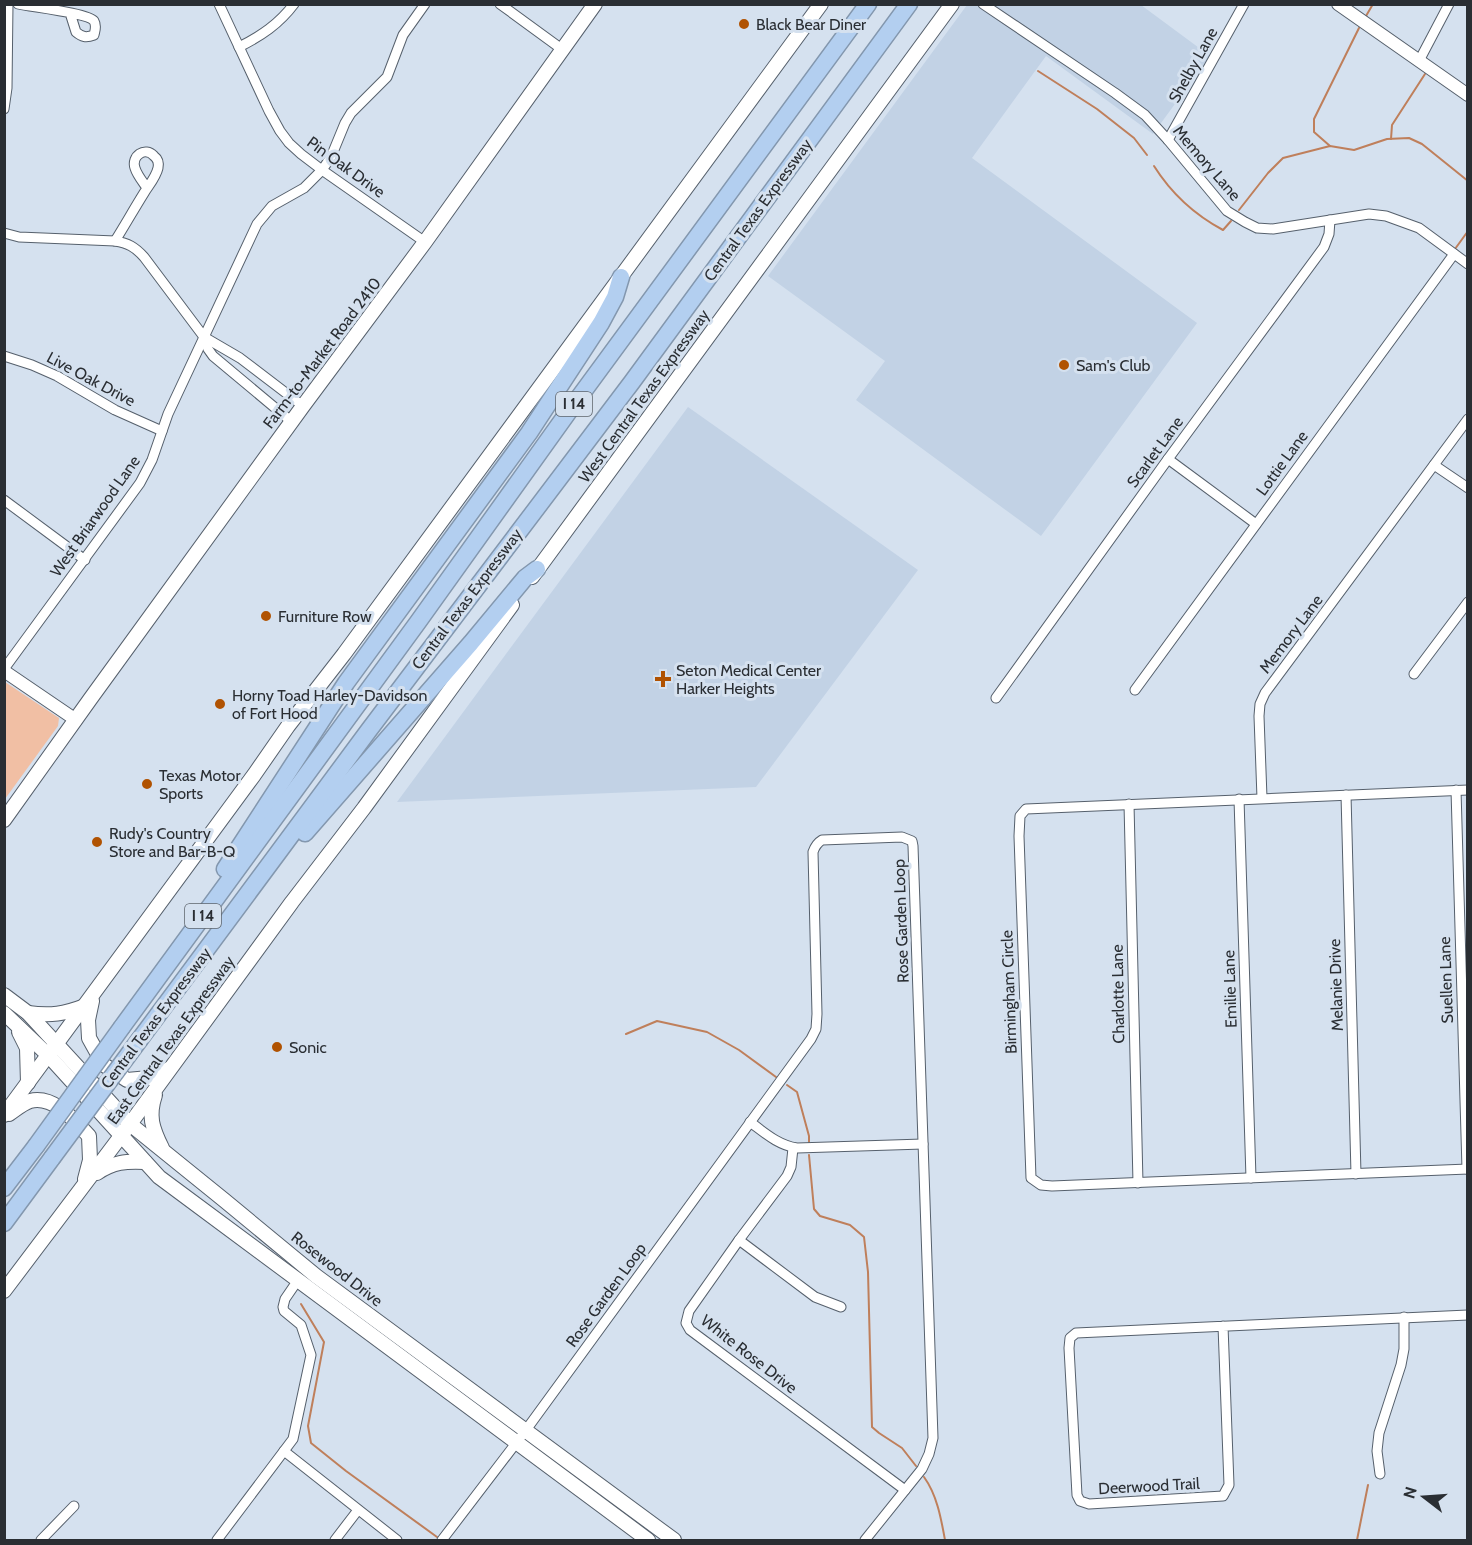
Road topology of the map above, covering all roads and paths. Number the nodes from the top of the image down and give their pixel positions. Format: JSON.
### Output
{"nodes":[{"id":1,"x":8,"y":4,"type":"edge"},
{"id":2,"x":18,"y":4,"type":"edge"},
{"id":3,"x":219,"y":4,"type":"edge"},
{"id":4,"x":294,"y":4,"type":"edge"},
{"id":5,"x":424,"y":4,"type":"edge"},
{"id":6,"x":500,"y":4,"type":"edge"},
{"id":7,"x":595,"y":4,"type":"edge"},
{"id":8,"x":821,"y":4,"type":"edge"},
{"id":9,"x":868,"y":4,"type":"edge"},
{"id":10,"x":909,"y":4,"type":"edge"},
{"id":11,"x":952,"y":4,"type":"edge"},
{"id":12,"x":983,"y":4,"type":"edge"},
{"id":13,"x":1244,"y":4,"type":"edge"},
{"id":14,"x":1338,"y":4,"type":"edge"},
{"id":15,"x":1449,"y":4,"type":"edge"},
{"id":16,"x":70,"y":13,"type":"dead end"},
{"id":17,"x":239,"y":47,"type":"junction"},
{"id":18,"x":563,"y":50,"type":"junction"},
{"id":19,"x":1419,"y":61,"type":"junction"},
{"id":20,"x":1467,"y":95,"type":"edge"},
{"id":21,"x":4,"y":109,"type":"edge"},
{"id":22,"x":1168,"y":140,"type":"junction"},
{"id":23,"x":322,"y":170,"type":"junction"},
{"id":24,"x":147,"y":188,"type":"dead end"},
{"id":25,"x":1330,"y":220,"type":"junction"},
{"id":26,"x":4,"y":233,"type":"edge"},
{"id":27,"x":115,"y":241,"type":"junction"},
{"id":28,"x":425,"y":242,"type":"junction"},
{"id":29,"x":1454,"y":254,"type":"junction"},
{"id":30,"x":1467,"y":264,"type":"edge"},
{"id":31,"x":621,"y":277,"type":"junction"},
{"id":32,"x":204,"y":337,"type":"junction"},
{"id":33,"x":4,"y":356,"type":"edge"},
{"id":34,"x":303,"y":406,"type":"junction"},
{"id":35,"x":1467,"y":419,"type":"edge"},
{"id":36,"x":292,"y":422,"type":"junction"},
{"id":37,"x":162,"y":431,"type":"junction"},
{"id":38,"x":1168,"y":459,"type":"junction"},
{"id":39,"x":1434,"y":465,"type":"junction"},
{"id":40,"x":1467,"y":488,"type":"edge"},
{"id":41,"x":4,"y":500,"type":"edge"},
{"id":42,"x":1256,"y":524,"type":"junction"},
{"id":43,"x":84,"y":560,"type":"junction"},
{"id":44,"x":537,"y":569,"type":"junction"},
{"id":45,"x":1467,"y":602,"type":"edge"},
{"id":46,"x":4,"y":670,"type":"edge"},
{"id":47,"x":1414,"y":674,"type":"dead end"},
{"id":48,"x":1136,"y":690,"type":"dead end"},
{"id":49,"x":996,"y":698,"type":"dead end"},
{"id":50,"x":76,"y":720,"type":"junction"},
{"id":51,"x":1456,"y":790,"type":"junction"},
{"id":52,"x":1467,"y":790,"type":"edge"},
{"id":53,"x":1346,"y":795,"type":"junction"},
{"id":54,"x":1262,"y":798,"type":"junction"},
{"id":55,"x":1239,"y":800,"type":"junction"},
{"id":56,"x":1129,"y":804,"type":"junction"},
{"id":57,"x":364,"y":808,"type":"joint"},
{"id":58,"x":4,"y":820,"type":"edge"},
{"id":59,"x":273,"y":861,"type":"junction"},
{"id":60,"x":197,"y":924,"type":"junction"},
{"id":61,"x":4,"y":995,"type":"edge"},
{"id":62,"x":89,"y":1001,"type":"junction"},
{"id":63,"x":28,"y":1013,"type":"junction"},
{"id":64,"x":9,"y":1017,"type":"edge"},
{"id":65,"x":53,"y":1049,"type":"junction"},
{"id":66,"x":171,"y":1068,"type":"junction"},
{"id":67,"x":28,"y":1083,"type":"junction"},
{"id":68,"x":158,"y":1086,"type":"junction"},
{"id":69,"x":4,"y":1116,"type":"edge"},
{"id":70,"x":750,"y":1122,"type":"junction"},
{"id":71,"x":130,"y":1124,"type":"junction"},
{"id":72,"x":121,"y":1136,"type":"junction"},
{"id":73,"x":923,"y":1144,"type":"junction"},
{"id":74,"x":793,"y":1148,"type":"junction"},
{"id":75,"x":165,"y":1152,"type":"junction"},
{"id":76,"x":145,"y":1162,"type":"junction"},
{"id":77,"x":1467,"y":1169,"type":"edge"},
{"id":78,"x":1356,"y":1174,"type":"junction"},
{"id":79,"x":1251,"y":1178,"type":"junction"},
{"id":80,"x":86,"y":1182,"type":"junction"},
{"id":81,"x":1138,"y":1183,"type":"junction"},
{"id":82,"x":4,"y":1188,"type":"edge"},
{"id":83,"x":4,"y":1223,"type":"edge"},
{"id":84,"x":739,"y":1240,"type":"junction"},
{"id":85,"x":298,"y":1280,"type":"junction"},
{"id":86,"x":4,"y":1291,"type":"edge"},
{"id":87,"x":841,"y":1307,"type":"dead end"},
{"id":88,"x":1467,"y":1315,"type":"edge"},
{"id":89,"x":1404,"y":1317,"type":"junction"},
{"id":90,"x":1223,"y":1326,"type":"junction"},
{"id":91,"x":526,"y":1430,"type":"junction"},
{"id":92,"x":516,"y":1443,"type":"junction"},
{"id":93,"x":284,"y":1451,"type":"junction"},
{"id":94,"x":1380,"y":1474,"type":"dead end"},
{"id":95,"x":904,"y":1490,"type":"junction"},
{"id":96,"x":74,"y":1506,"type":"dead end"},
{"id":97,"x":358,"y":1510,"type":"junction"},
{"id":98,"x":47,"y":1539,"type":"edge"},
{"id":99,"x":217,"y":1540,"type":"edge"},
{"id":100,"x":335,"y":1540,"type":"edge"},
{"id":101,"x":397,"y":1540,"type":"edge"},
{"id":102,"x":442,"y":1540,"type":"edge"},
{"id":103,"x":648,"y":1540,"type":"edge"},
{"id":104,"x":674,"y":1540,"type":"edge"},
{"id":105,"x":865,"y":1540,"type":"edge"}],
"edges":[{"from":1,"to":21,"type":"street"},
{"from":2,"to":16,"type":"street"},
{"from":3,"to":17,"type":"street","name":"Pin Oak Drive"},
{"from":4,"to":17,"type":"street"},
{"from":5,"to":23,"type":"street","name":"West Briarwood Lane"},
{"from":6,"to":18,"type":"street"},
{"from":7,"to":18,"type":"main road","name":"Farm-to-Market Road 2410"},
{"from":8,"to":31,"type":"main road"},
{"from":9,"to":60,"type":"highway","name":"Central Texas Expressway","number":"I 14"},
{"from":10,"to":59,"type":"highway","name":"Central Texas Expressway","number":"I 14"},
{"from":11,"to":44,"type":"main road","name":"West Central Texas Expressway"},
{"from":12,"to":22,"type":"street","name":"Memory Lane"},
{"from":13,"to":22,"type":"street","name":"Shelby Lane"},
{"from":14,"to":19,"type":"street"},
{"from":15,"to":19,"type":"street"},
{"from":17,"to":23,"type":"street","name":"Pin Oak Drive"},
{"from":18,"to":28,"type":"main road","name":"Farm-to-Market Road 2410"},
{"from":19,"to":20,"type":"street"},
{"from":22,"to":25,"type":"street","name":"Memory Lane"},
{"from":23,"to":28,"type":"street","name":"Pin Oak Drive"},
{"from":23,"to":32,"type":"street","name":"West Briarwood Lane"},
{"from":24,"to":27,"type":"street"},
{"from":25,"to":29,"type":"street","name":"Memory Lane"},
{"from":25,"to":38,"type":"street","name":"Scarlet Lane"},
{"from":26,"to":27,"type":"street"},
{"from":27,"to":32,"type":"street"},
{"from":28,"to":34,"type":"main road","name":"Farm-to-Market Road 2410"},
{"from":29,"to":30,"type":"street","name":"Memory Lane"},
{"from":29,"to":42,"type":"street","name":"Lottie Lane"},
{"from":31,"to":60,"type":"highway"},
{"from":31,"to":62,"type":"main road"},
{"from":32,"to":34,"type":"street"},
{"from":32,"to":36,"type":"street"},
{"from":32,"to":37,"type":"street","name":"West Briarwood Lane"},
{"from":33,"to":37,"type":"street","name":"Live Oak Drive"},
{"from":34,"to":36,"type":"main road","name":"Farm-to-Market Road 2410"},
{"from":35,"to":39,"type":"street","name":"Memory Lane"},
{"from":36,"to":50,"type":"main road","name":"Farm-to-Market Road 2410"},
{"from":37,"to":43,"type":"street","name":"West Briarwood Lane"},
{"from":38,"to":42,"type":"street"},
{"from":38,"to":49,"type":"street","name":"Scarlet Lane"},
{"from":39,"to":40,"type":"street"},
{"from":39,"to":54,"type":"street","name":"Memory Lane"},
{"from":41,"to":43,"type":"street"},
{"from":42,"to":48,"type":"street","name":"Lottie Lane"},
{"from":43,"to":46,"type":"street","name":"West Briarwood Lane"},
{"from":44,"to":57,"type":"main road","name":"West Central Texas Expressway"},
{"from":44,"to":59,"type":"highway"},
{"from":45,"to":47,"type":"street"},
{"from":46,"to":50,"type":"street"},
{"from":50,"to":58,"type":"main road","name":"Farm-to-Market Road 2410"},
{"from":51,"to":52,"type":"street","name":"Birmingham Circle"},
{"from":51,"to":53,"type":"street","name":"Birmingham Circle"},
{"from":51,"to":77,"type":"street","name":"Suellen Lane"},
{"from":53,"to":54,"type":"street","name":"Birmingham Circle"},
{"from":53,"to":78,"type":"street","name":"Melanie Drive"},
{"from":54,"to":55,"type":"street","name":"Birmingham Circle"},
{"from":55,"to":56,"type":"street","name":"Birmingham Circle"},
{"from":55,"to":79,"type":"street","name":"Emilie Lane"},
{"from":56,"to":81,"type":"street","name":"Charlotte Lane"},
{"from":56,"to":81,"type":"street","name":"Birmingham Circle"},
{"from":57,"to":66,"type":"main road","name":"East Central Texas Expressway"},
{"from":59,"to":83,"type":"highway","name":"Central Texas Expressway","number":"I 14","bridge":true},
{"from":60,"to":82,"type":"highway","name":"Central Texas Expressway","number":"I 14","bridge":true},
{"from":61,"to":63,"type":"main road","name":"Rosewood Drive"},
{"from":62,"to":63,"type":"main road"},
{"from":62,"to":65,"type":"main road"},
{"from":62,"to":66,"type":"main road"},
{"from":63,"to":65,"type":"main road","name":"Rosewood Drive"},
{"from":64,"to":65,"type":"main road","name":"Rosewood Drive"},
{"from":64,"to":67,"type":"main road"},
{"from":65,"to":67,"type":"main road"},
{"from":65,"to":71,"type":"main road","name":"Rosewood Drive"},
{"from":65,"to":72,"type":"main road","name":"Rosewood Drive"},
{"from":66,"to":68,"type":"main road","name":"East Central Texas Expressway"},
{"from":67,"to":69,"type":"main road"},
{"from":68,"to":71,"type":"main road","name":"East Central Texas Expressway"},
{"from":68,"to":75,"type":"main road"},
{"from":69,"to":80,"type":"main road"},
{"from":70,"to":73,"type":"street","name":"Rose Garden Loop"},
{"from":70,"to":74,"type":"street"},
{"from":70,"to":91,"type":"street","name":"Rose Garden Loop"},
{"from":71,"to":72,"type":"main road","name":"East Central Texas Expressway"},
{"from":71,"to":75,"type":"main road","name":"Rosewood Drive"},
{"from":72,"to":76,"type":"main road","name":"Rosewood Drive"},
{"from":72,"to":80,"type":"main road","name":"East Central Texas Expressway"},
{"from":73,"to":74,"type":"street"},
{"from":73,"to":95,"type":"street","name":"Rose Garden Loop"},
{"from":74,"to":84,"type":"street","name":"White Rose Drive"},
{"from":75,"to":91,"type":"main road","name":"Rosewood Drive"},
{"from":76,"to":80,"type":"main road"},
{"from":76,"to":85,"type":"main road","name":"Rosewood Drive"},
{"from":77,"to":78,"type":"street","name":"Birmingham Circle"},
{"from":78,"to":79,"type":"street","name":"Birmingham Circle"},
{"from":79,"to":81,"type":"street","name":"Birmingham Circle"},
{"from":80,"to":86,"type":"main road","name":"East Central Texas Expressway"},
{"from":84,"to":87,"type":"street"},
{"from":84,"to":95,"type":"street","name":"White Rose Drive"},
{"from":85,"to":92,"type":"main road","name":"Rosewood Drive"},
{"from":85,"to":93,"type":"street"},
{"from":88,"to":89,"type":"street","name":"Deerwood Trail"},
{"from":89,"to":90,"type":"street","name":"Deerwood Trail"},
{"from":89,"to":94,"type":"street"},
{"from":90,"to":90,"type":"street","name":"Deerwood Trail"},
{"from":91,"to":92,"type":"street","name":"Rose Garden Loop"},
{"from":91,"to":104,"type":"main road","name":"Rosewood Drive"},
{"from":92,"to":102,"type":"street","name":"Rose Garden Loop"},
{"from":92,"to":103,"type":"main road","name":"Rosewood Drive"},
{"from":93,"to":97,"type":"street"},
{"from":93,"to":99,"type":"street"},
{"from":95,"to":105,"type":"street","name":"Rose Garden Loop"},
{"from":96,"to":98,"type":"street"},
{"from":97,"to":100,"type":"street"},
{"from":97,"to":101,"type":"street"}]}
